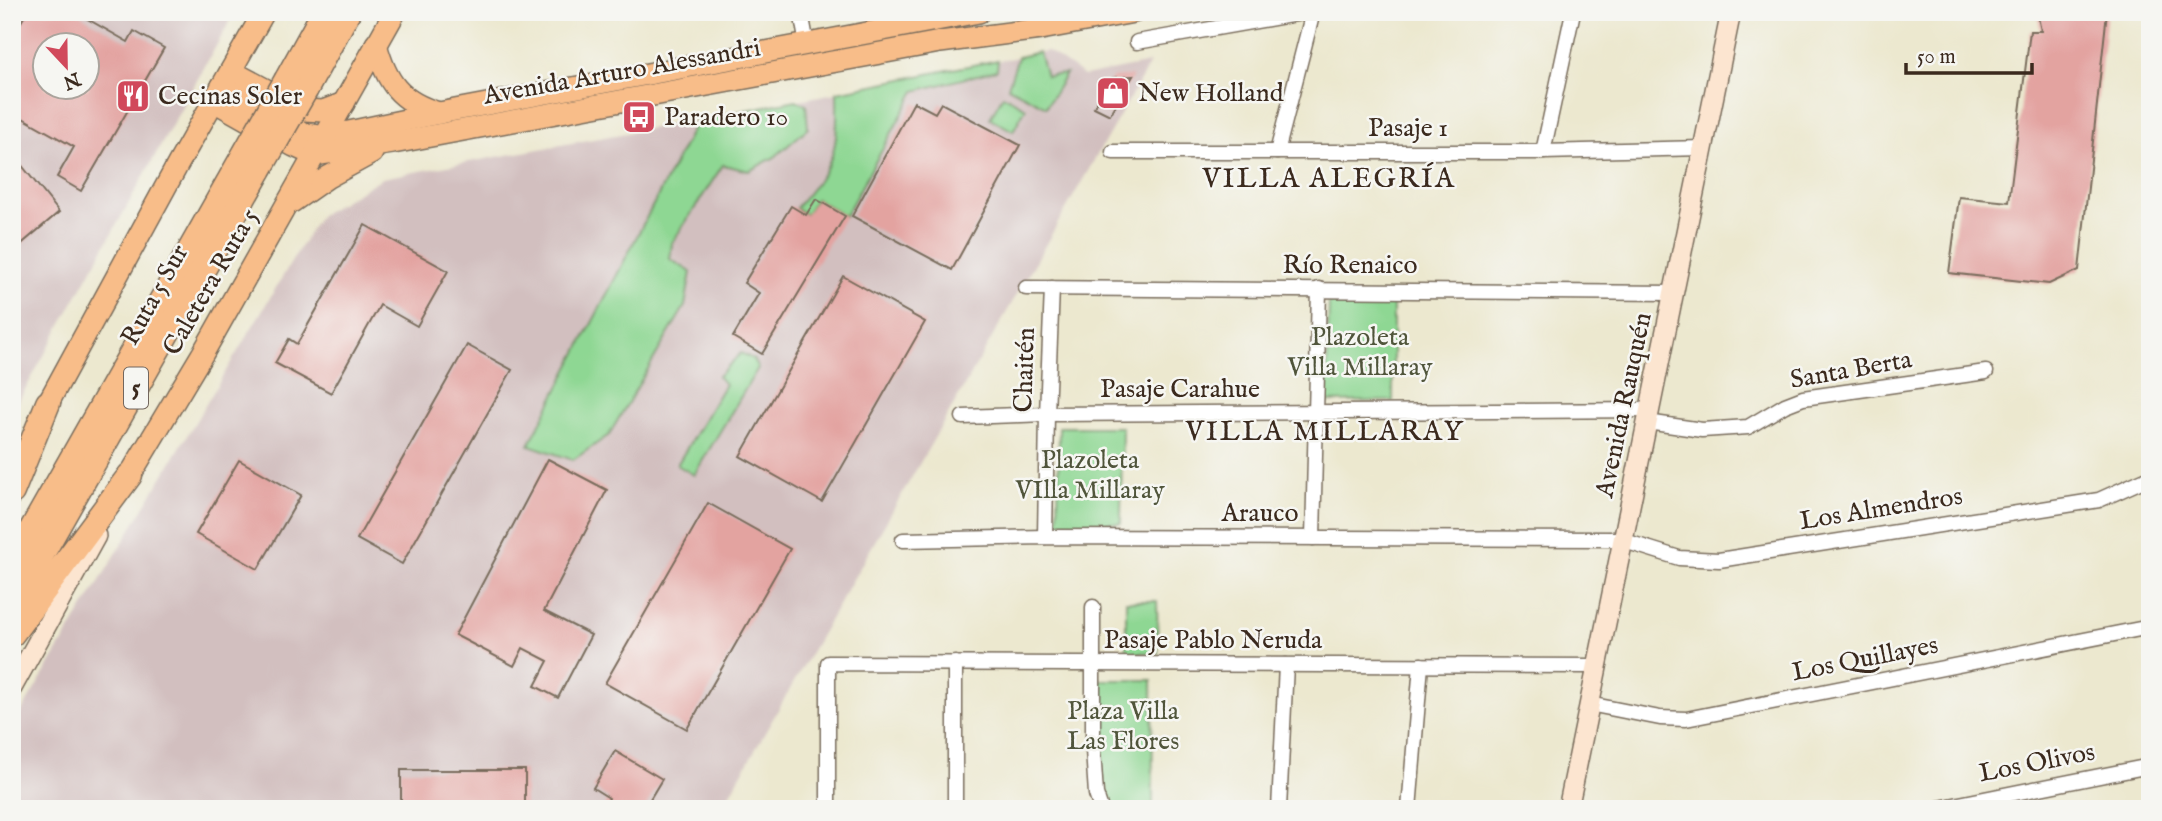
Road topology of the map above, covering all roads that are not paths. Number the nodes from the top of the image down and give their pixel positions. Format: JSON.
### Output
{"nodes":[{"id":1,"x":264,"y":12,"type":"edge"},
{"id":2,"x":324,"y":12,"type":"edge"},
{"id":3,"x":348,"y":12,"type":"edge"},
{"id":4,"x":395,"y":12,"type":"edge"},
{"id":5,"x":801,"y":12,"type":"edge"},
{"id":6,"x":979,"y":12,"type":"edge"},
{"id":7,"x":1134,"y":12,"type":"edge"},
{"id":8,"x":1311,"y":12,"type":"edge"},
{"id":9,"x":1573,"y":12,"type":"edge"},
{"id":10,"x":1731,"y":12,"type":"edge"},
{"id":11,"x":1137,"y":42,"type":"dead end"},
{"id":12,"x":376,"y":44,"type":"junction"},
{"id":13,"x":807,"y":45,"type":"junction"},
{"id":14,"x":296,"y":84,"type":"junction"},
{"id":15,"x":222,"y":87,"type":"junction"},
{"id":16,"x":344,"y":103,"type":"junction"},
{"id":17,"x":439,"y":113,"type":"junction"},
{"id":18,"x":393,"y":143,"type":"junction"},
{"id":19,"x":319,"y":146,"type":"junction"},
{"id":20,"x":1703,"y":148,"type":"junction"},
{"id":21,"x":1113,"y":152,"type":"dead end"},
{"id":22,"x":1277,"y":152,"type":"junction"},
{"id":23,"x":1543,"y":152,"type":"junction"},
{"id":24,"x":251,"y":165,"type":"junction"},
{"id":25,"x":288,"y":204,"type":"junction"},
{"id":26,"x":1026,"y":288,"type":"dead end"},
{"id":27,"x":1052,"y":288,"type":"junction"},
{"id":28,"x":1320,"y":289,"type":"junction"},
{"id":29,"x":1674,"y":293,"type":"junction"},
{"id":30,"x":1986,"y":372,"type":"dead end"},
{"id":31,"x":48,"y":403,"type":"junction"},
{"id":32,"x":1316,"y":412,"type":"junction"},
{"id":33,"x":1047,"y":414,"type":"junction"},
{"id":34,"x":1648,"y":416,"type":"junction"},
{"id":35,"x":963,"y":417,"type":"dead end"},
{"id":36,"x":12,"y":462,"type":"edge"},
{"id":37,"x":130,"y":475,"type":"junction"},
{"id":38,"x":2150,"y":477,"type":"edge"},
{"id":39,"x":12,"y":492,"type":"edge"},
{"id":40,"x":1045,"y":537,"type":"junction"},
{"id":41,"x":1313,"y":538,"type":"junction"},
{"id":42,"x":1620,"y":539,"type":"junction"},
{"id":43,"x":903,"y":540,"type":"dead end"},
{"id":44,"x":12,"y":564,"type":"edge"},
{"id":45,"x":12,"y":607,"type":"edge"},
{"id":46,"x":1093,"y":607,"type":"dead end"},
{"id":47,"x":2150,"y":627,"type":"edge"},
{"id":48,"x":12,"y":634,"type":"edge"},
{"id":49,"x":956,"y":663,"type":"junction"},
{"id":50,"x":1094,"y":664,"type":"junction"},
{"id":51,"x":1286,"y":665,"type":"junction"},
{"id":52,"x":1421,"y":665,"type":"junction"},
{"id":53,"x":1597,"y":666,"type":"junction"},
{"id":54,"x":12,"y":688,"type":"edge"},
{"id":55,"x":1590,"y":704,"type":"junction"},
{"id":56,"x":2150,"y":766,"type":"edge"},
{"id":57,"x":828,"y":809,"type":"edge"},
{"id":58,"x":954,"y":809,"type":"edge"},
{"id":59,"x":1101,"y":809,"type":"edge"},
{"id":60,"x":1279,"y":809,"type":"edge"},
{"id":61,"x":1409,"y":809,"type":"edge"},
{"id":62,"x":1568,"y":809,"type":"edge"},
{"id":63,"x":1934,"y":809,"type":"edge"}],
"edges":[{"from":1,"to":15,"type":"main road"},
{"from":2,"to":14,"type":"highway","name":"Ruta 5 Sur","number":"5"},
{"from":3,"to":14,"type":"highway","name":"Ruta 5 Sur","number":"5"},
{"from":4,"to":12,"type":"main road","name":"Caletera Ruta 5"},
{"from":5,"to":13,"type":"street"},
{"from":6,"to":13,"type":"main road","name":"Avenida Arturo Alessandri"},
{"from":7,"to":18,"type":"main road","name":"Avenida Arturo Alessandri"},
{"from":8,"to":11,"type":"street"},
{"from":8,"to":22,"type":"street"},
{"from":9,"to":23,"type":"street"},
{"from":10,"to":20,"type":"main road","name":"Avenida Rauquén"},
{"from":12,"to":16,"type":"main road","name":"Caletera Ruta 5"},
{"from":12,"to":17,"type":"main road"},
{"from":13,"to":17,"type":"main road","name":"Avenida Arturo Alessandri"},
{"from":14,"to":24,"type":"highway","name":"Ruta 5 Sur","number":"5","bridge":true},
{"from":15,"to":16,"type":"main road"},
{"from":15,"to":19,"type":"main road"},
{"from":15,"to":31,"type":"main road"},
{"from":16,"to":19,"type":"main road","name":"Caletera Ruta 5"},
{"from":17,"to":19,"type":"main road","name":"Avenida Arturo Alessandri"},
{"from":18,"to":19,"type":"main road","name":"Avenida Arturo Alessandri"},
{"from":18,"to":25,"type":"main road"},
{"from":19,"to":25,"type":"main road","name":"Caletera Ruta 5"},
{"from":20,"to":23,"type":"street","name":"Pasaje 1"},
{"from":20,"to":29,"type":"main road","name":"Avenida Rauquén"},
{"from":21,"to":22,"type":"street","name":"Pasaje 1"},
{"from":22,"to":23,"type":"street","name":"Pasaje 1"},
{"from":24,"to":44,"type":"highway","name":"Ruta 5 Sur","number":"5"},
{"from":24,"to":45,"type":"highway","name":"Ruta 5 Sur","number":"5"},
{"from":25,"to":37,"type":"main road","name":"Caletera Ruta 5"},
{"from":26,"to":27,"type":"street","name":"Río Renaico"},
{"from":27,"to":28,"type":"street","name":"Río Renaico"},
{"from":27,"to":33,"type":"street","name":"Chaitén"},
{"from":28,"to":29,"type":"street","name":"Río Renaico"},
{"from":28,"to":32,"type":"street"},
{"from":29,"to":34,"type":"main road","name":"Avenida Rauquén"},
{"from":30,"to":34,"type":"street","name":"Santa Berta"},
{"from":31,"to":36,"type":"main road"},
{"from":31,"to":39,"type":"highway"},
{"from":32,"to":33,"type":"street","name":"Pasaje Carahue"},
{"from":32,"to":34,"type":"street","name":"Pasaje Carahue"},
{"from":32,"to":41,"type":"street"},
{"from":33,"to":35,"type":"street","name":"Pasaje Carahue"},
{"from":33,"to":40,"type":"street","name":"Chaitén"},
{"from":34,"to":42,"type":"main road","name":"Avenida Rauquén"},
{"from":37,"to":48,"type":"highway"},
{"from":37,"to":54,"type":"main road","name":"Caletera Ruta 5"},
{"from":38,"to":42,"type":"street","name":"Los Almendros"},
{"from":40,"to":41,"type":"street","name":"Arauco"},
{"from":40,"to":43,"type":"street","name":"Arauco"},
{"from":41,"to":42,"type":"street","name":"Arauco"},
{"from":42,"to":53,"type":"main road","name":"Avenida Rauquén"},
{"from":46,"to":50,"type":"street"},
{"from":47,"to":55,"type":"street","name":"Los Quillayes"},
{"from":49,"to":50,"type":"street","name":"Pasaje Pablo Neruda"},
{"from":49,"to":57,"type":"street","name":"Pasaje Pablo Neruda"},
{"from":49,"to":58,"type":"street"},
{"from":50,"to":51,"type":"street","name":"Pasaje Pablo Neruda"},
{"from":50,"to":59,"type":"street"},
{"from":51,"to":52,"type":"street","name":"Pasaje Pablo Neruda"},
{"from":51,"to":60,"type":"street"},
{"from":52,"to":53,"type":"street","name":"Pasaje Pablo Neruda"},
{"from":52,"to":61,"type":"street"},
{"from":53,"to":55,"type":"main road","name":"Avenida Rauquén"},
{"from":55,"to":62,"type":"main road","name":"Avenida Rauquén"},
{"from":56,"to":63,"type":"street","name":"Los Olivos"}]}
